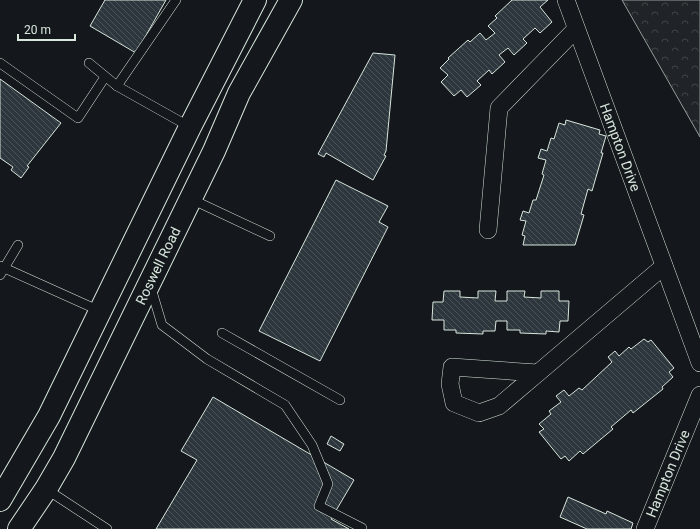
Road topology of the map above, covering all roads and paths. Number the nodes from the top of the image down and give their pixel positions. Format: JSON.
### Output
{"nodes":[{"id":1,"x":176,"y":0,"type":"edge"},
{"id":2,"x":255,"y":0,"type":"edge"},
{"id":3,"x":291,"y":0,"type":"edge"},
{"id":4,"x":566,"y":0,"type":"edge"},
{"id":5,"x":576,"y":29,"type":"junction"},
{"id":6,"x":0,"y":63,"type":"edge"},
{"id":7,"x":88,"y":63,"type":"dead end"},
{"id":8,"x":105,"y":77,"type":"junction"},
{"id":9,"x":117,"y":86,"type":"junction"},
{"id":10,"x":190,"y":127,"type":"junction"},
{"id":11,"x":191,"y":199,"type":"junction"},
{"id":12,"x":488,"y":230,"type":"dead end"},
{"id":13,"x":270,"y":236,"type":"dead end"},
{"id":14,"x":18,"y":245,"type":"dead end"},
{"id":15,"x":664,"y":266,"type":"junction"},
{"id":16,"x":1,"y":270,"type":"edge"},
{"id":17,"x":150,"y":284,"type":"junction"},
{"id":18,"x":101,"y":312,"type":"junction"},
{"id":19,"x":222,"y":333,"type":"dead end"},
{"id":20,"x":700,"y":363,"type":"edge"},
{"id":21,"x":538,"y":373,"type":"junction"},
{"id":22,"x":700,"y":395,"type":"edge"},
{"id":23,"x":340,"y":400,"type":"dead end"},
{"id":24,"x":46,"y":489,"type":"junction"},
{"id":25,"x":0,"y":499,"type":"edge"},
{"id":26,"x":362,"y":528,"type":"edge"},
{"id":27,"x":19,"y":529,"type":"edge"},
{"id":28,"x":107,"y":529,"type":"edge"},
{"id":29,"x":645,"y":529,"type":"edge"}],
"edges":[{"from":1,"to":9,"type":"lane"},
{"from":2,"to":10,"type":"main road"},
{"from":3,"to":11,"type":"main road","name":"Roswell Road"},
{"from":4,"to":5,"type":"street","name":"Hampton Drive"},
{"from":5,"to":12,"type":"street"},
{"from":5,"to":15,"type":"street","name":"Hampton Drive"},
{"from":6,"to":8,"type":"lane"},
{"from":7,"to":8,"type":"lane"},
{"from":8,"to":9,"type":"lane"},
{"from":9,"to":10,"type":"lane"},
{"from":10,"to":18,"type":"main road"},
{"from":11,"to":13,"type":"lane"},
{"from":11,"to":17,"type":"main road","name":"Roswell Road"},
{"from":14,"to":16,"type":"lane"},
{"from":15,"to":20,"type":"street","name":"Hampton Drive"},
{"from":15,"to":21,"type":"street"},
{"from":16,"to":18,"type":"lane"},
{"from":17,"to":24,"type":"main road","name":"Roswell Road"},
{"from":17,"to":26,"type":"lane"},
{"from":18,"to":25,"type":"main road"},
{"from":19,"to":23,"type":"lane"},
{"from":21,"to":21,"type":"street"},
{"from":22,"to":29,"type":"street","name":"Hampton Drive"},
{"from":24,"to":27,"type":"main road","name":"Roswell Road"},
{"from":24,"to":28,"type":"lane"}]}
